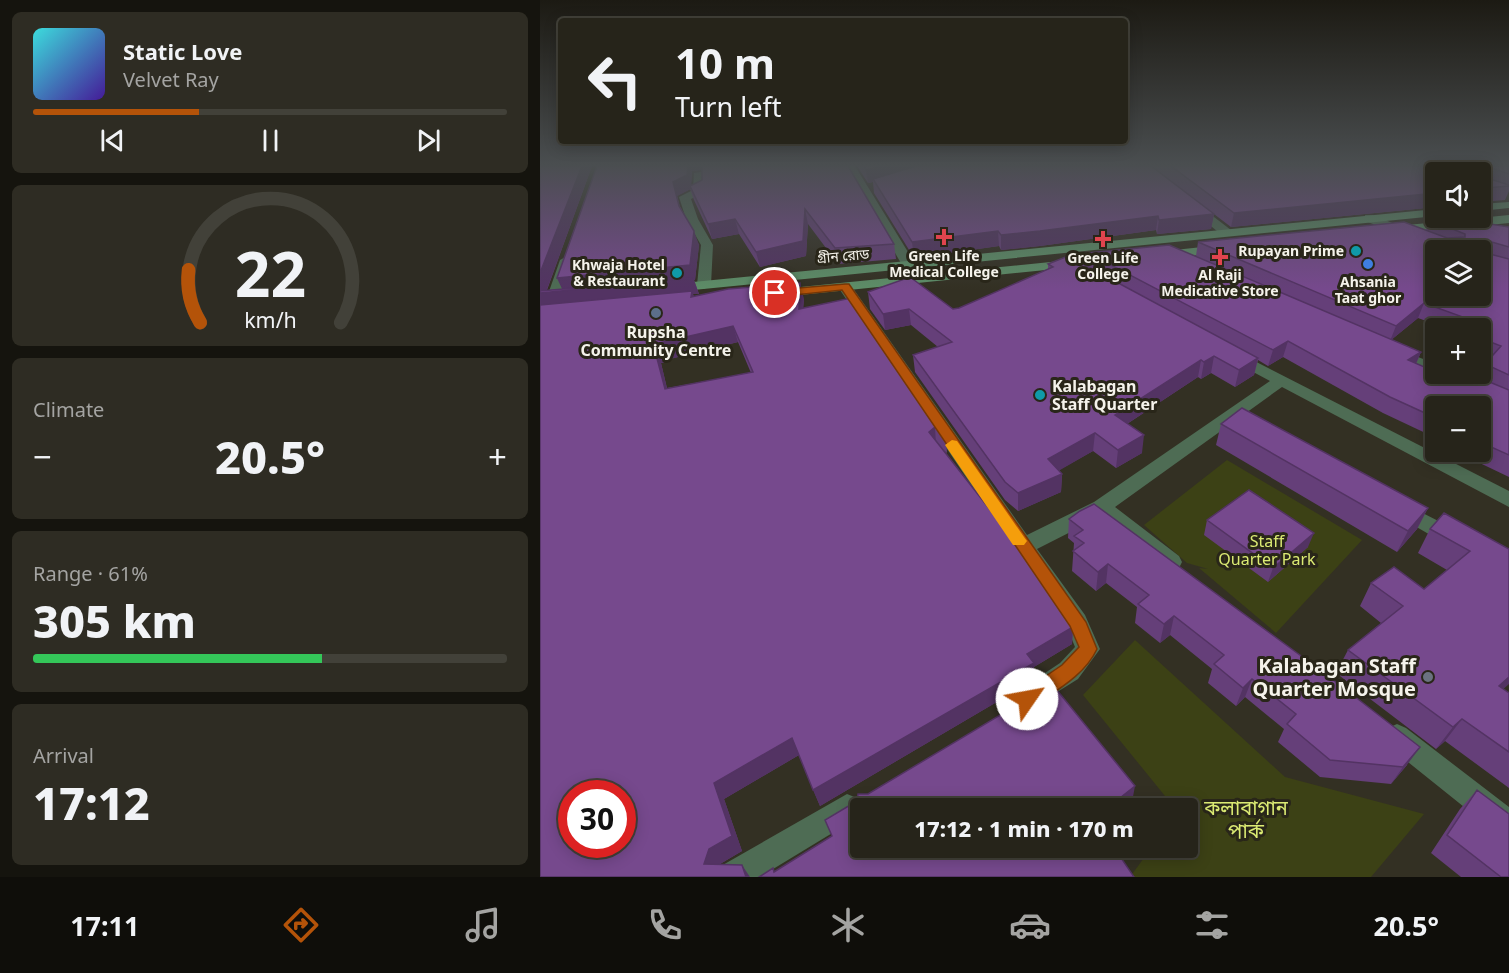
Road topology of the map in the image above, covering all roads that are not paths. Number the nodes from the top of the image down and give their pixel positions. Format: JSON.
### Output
{"nodes":[{"id":1,"x":688,"y":207,"type":"edge"},
{"id":2,"x":879,"y":207,"type":"edge"},
{"id":3,"x":1194,"y":207,"type":"edge"},
{"id":4,"x":1425,"y":213,"type":"edge"},
{"id":5,"x":1370,"y":218,"type":"junction"},
{"id":6,"x":1509,"y":219,"type":"edge"},
{"id":7,"x":1395,"y":231,"type":"junction"},
{"id":8,"x":1227,"y":233,"type":"junction"},
{"id":9,"x":1372,"y":233,"type":"edge"},
{"id":10,"x":1155,"y":241,"type":"junction"},
{"id":11,"x":1425,"y":241,"type":"edge"},
{"id":12,"x":572,"y":244,"type":"edge"},
{"id":13,"x":1231,"y":248,"type":"edge"},
{"id":14,"x":1172,"y":254,"type":"junction"},
{"id":15,"x":1149,"y":257,"type":"edge"},
{"id":16,"x":1126,"y":259,"type":"edge"},
{"id":17,"x":1068,"y":264,"type":"junction"},
{"id":18,"x":1194,"y":264,"type":"edge"},
{"id":19,"x":909,"y":265,"type":"junction"},
{"id":20,"x":1098,"y":281,"type":"edge"},
{"id":21,"x":704,"y":285,"type":"junction"},
{"id":22,"x":845,"y":287,"type":"junction"},
{"id":23,"x":657,"y":290,"type":"edge"},
{"id":24,"x":763,"y":294,"type":"edge"},
{"id":25,"x":552,"y":300,"type":"edge"},
{"id":26,"x":1381,"y":346,"type":"edge"},
{"id":27,"x":1220,"y":347,"type":"edge"},
{"id":28,"x":1425,"y":365,"type":"edge"},
{"id":29,"x":1280,"y":381,"type":"junction"},
{"id":30,"x":1466,"y":384,"type":"edge"},
{"id":31,"x":1509,"y":403,"type":"edge"},
{"id":32,"x":1234,"y":413,"type":"junction"},
{"id":33,"x":1254,"y":424,"type":"edge"},
{"id":34,"x":1387,"y":500,"type":"edge"},
{"id":35,"x":1509,"y":500,"type":"edge"},
{"id":36,"x":1101,"y":507,"type":"junction"},
{"id":37,"x":1023,"y":547,"type":"junction"},
{"id":38,"x":1468,"y":547,"type":"edge"},
{"id":39,"x":1194,"y":579,"type":"edge"},
{"id":40,"x":1006,"y":712,"type":"edge"},
{"id":41,"x":1379,"y":724,"type":"edge"},
{"id":42,"x":850,"y":806,"type":"edge"},
{"id":43,"x":1509,"y":825,"type":"edge"},
{"id":44,"x":732,"y":877,"type":"edge"}],
"edges":[{"from":1,"to":21,"type":"street"},
{"from":2,"to":19,"type":"street"},
{"from":3,"to":8,"type":"street"},
{"from":4,"to":5,"type":"main road","name":"গ্রীন রোড"},
{"from":5,"to":7,"type":"street"},
{"from":5,"to":8,"type":"main road","name":"গ্রীন রোড"},
{"from":6,"to":7,"type":"main road"},
{"from":7,"to":9,"type":"main road"},
{"from":7,"to":11,"type":"street"},
{"from":8,"to":10,"type":"main road","name":"গ্রীন রোড"},
{"from":10,"to":14,"type":"street"},
{"from":10,"to":19,"type":"main road","name":"গ্রীন রোড"},
{"from":12,"to":25,"type":"street"},
{"from":13,"to":14,"type":"main road"},
{"from":14,"to":15,"type":"main road"},
{"from":14,"to":18,"type":"street"},
{"from":16,"to":17,"type":"main road","name":"গ্রীন রোড"},
{"from":17,"to":20,"type":"street"},
{"from":17,"to":22,"type":"main road","name":"গ্রীন রোড"},
{"from":19,"to":21,"type":"main road","name":"গ্রীন রোড"},
{"from":21,"to":23,"type":"main road","name":"গ্রীন রোড"},
{"from":22,"to":24,"type":"main road","name":"গ্রীন রোড"},
{"from":22,"to":37,"type":"street"},
{"from":26,"to":28,"type":"street"},
{"from":27,"to":29,"type":"street"},
{"from":29,"to":32,"type":"street"},
{"from":29,"to":35,"type":"street"},
{"from":30,"to":31,"type":"street"},
{"from":32,"to":33,"type":"street"},
{"from":32,"to":36,"type":"street"},
{"from":34,"to":38,"type":"street"},
{"from":36,"to":37,"type":"street"},
{"from":36,"to":39,"type":"street"},
{"from":37,"to":40,"type":"street"},
{"from":41,"to":43,"type":"street"},
{"from":42,"to":44,"type":"street"}]}
